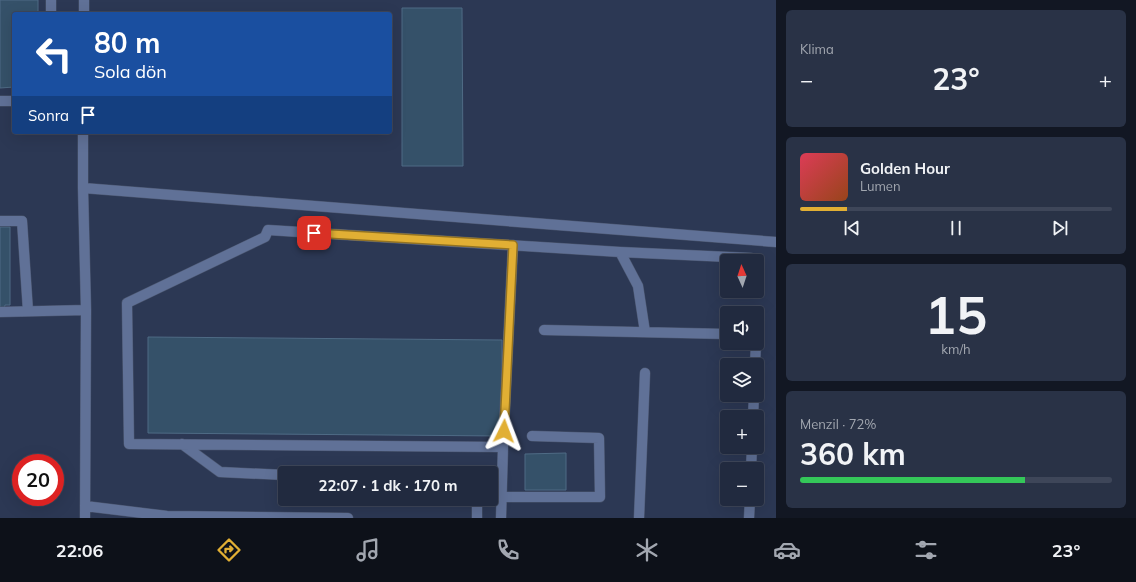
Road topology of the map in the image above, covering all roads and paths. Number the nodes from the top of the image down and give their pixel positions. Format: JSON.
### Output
{"nodes":[{"id":1,"x":51,"y":0,"type":"edge"},
{"id":2,"x":84,"y":0,"type":"edge"},
{"id":3,"x":51,"y":12,"type":"edge"},
{"id":4,"x":84,"y":12,"type":"edge"},
{"id":5,"x":0,"y":101,"type":"edge"},
{"id":6,"x":12,"y":101,"type":"edge"},
{"id":7,"x":83,"y":134,"type":"edge"},
{"id":8,"x":83,"y":188,"type":"junction"},
{"id":9,"x":0,"y":221,"type":"edge"},
{"id":10,"x":776,"y":242,"type":"edge"},
{"id":11,"x":513,"y":245,"type":"junction"},
{"id":12,"x":620,"y":252,"type":"junction"},
{"id":13,"x":720,"y":257,"type":"edge"},
{"id":14,"x":86,"y":310,"type":"junction"},
{"id":15,"x":28,"y":311,"type":"junction"},
{"id":16,"x":0,"y":312,"type":"edge"},
{"id":17,"x":544,"y":330,"type":"dead end"},
{"id":18,"x":645,"y":332,"type":"junction"},
{"id":19,"x":720,"y":334,"type":"edge"},
{"id":20,"x":645,"y":373,"type":"dead end"},
{"id":21,"x":532,"y":436,"type":"dead end"},
{"id":22,"x":182,"y":444,"type":"junction"},
{"id":23,"x":503,"y":447,"type":"junction"},
{"id":24,"x":278,"y":475,"type":"edge"},
{"id":25,"x":501,"y":497,"type":"junction"},
{"id":26,"x":85,"y":506,"type":"junction"},
{"id":27,"x":477,"y":506,"type":"edge"},
{"id":28,"x":750,"y":506,"type":"edge"},
{"id":29,"x":214,"y":517,"type":"edge"},
{"id":30,"x":85,"y":518,"type":"edge"},
{"id":31,"x":348,"y":518,"type":"edge"},
{"id":32,"x":477,"y":518,"type":"edge"},
{"id":33,"x":501,"y":518,"type":"edge"},
{"id":34,"x":639,"y":518,"type":"edge"},
{"id":35,"x":749,"y":518,"type":"edge"}],
"edges":[{"from":1,"to":3,"type":"street"},
{"from":2,"to":4,"type":"street"},
{"from":5,"to":6,"type":"street"},
{"from":7,"to":8,"type":"street"},
{"from":8,"to":10,"type":"street"},
{"from":8,"to":14,"type":"street"},
{"from":9,"to":15,"type":"street"},
{"from":11,"to":12,"type":"street"},
{"from":11,"to":22,"type":"street"},
{"from":11,"to":23,"type":"street"},
{"from":12,"to":13,"type":"street"},
{"from":12,"to":18,"type":"street"},
{"from":14,"to":15,"type":"street"},
{"from":14,"to":26,"type":"street"},
{"from":15,"to":16,"type":"street"},
{"from":17,"to":18,"type":"street"},
{"from":18,"to":19,"type":"street"},
{"from":20,"to":34,"type":"street"},
{"from":21,"to":25,"type":"street"},
{"from":22,"to":23,"type":"street"},
{"from":22,"to":24,"type":"street"},
{"from":23,"to":25,"type":"street"},
{"from":25,"to":33,"type":"street"},
{"from":26,"to":29,"type":"street"},
{"from":26,"to":30,"type":"street"},
{"from":27,"to":32,"type":"street"},
{"from":28,"to":35,"type":"street"},
{"from":29,"to":31,"type":"street"}]}
